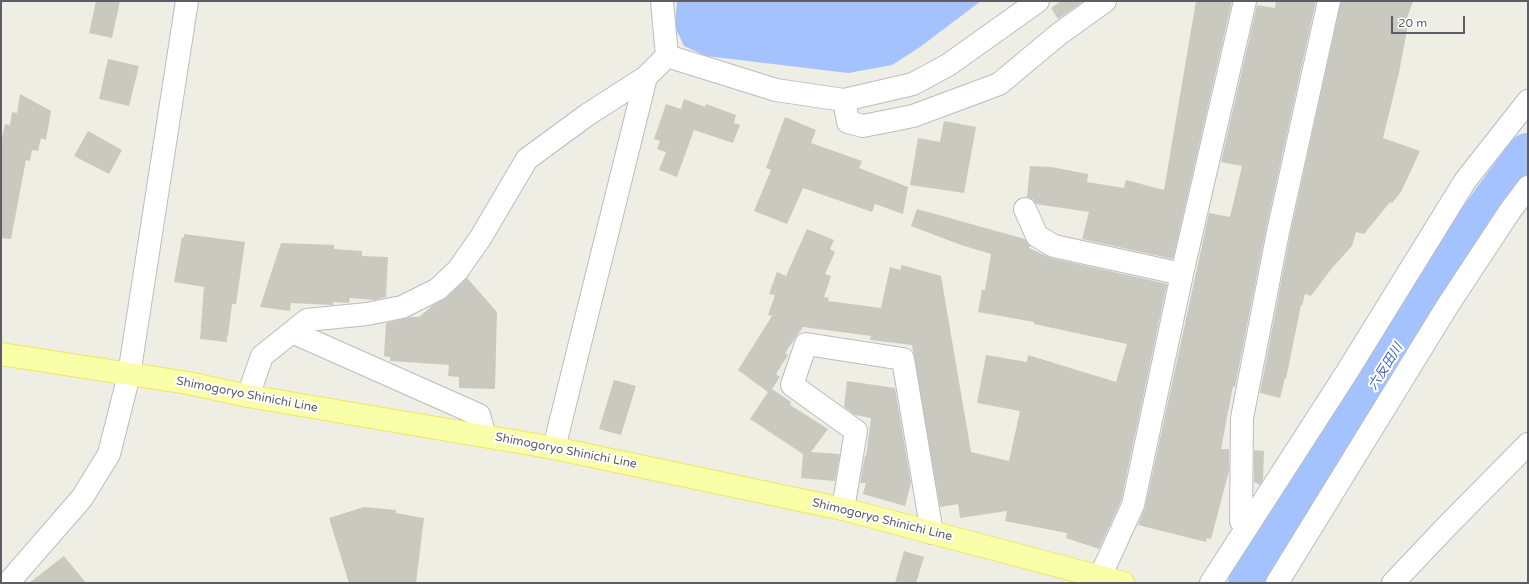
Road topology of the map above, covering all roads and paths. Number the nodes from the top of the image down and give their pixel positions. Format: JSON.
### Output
{"nodes":[{"id":1,"x":187,"y":1,"type":"edge"},
{"id":2,"x":662,"y":1,"type":"edge"},
{"id":3,"x":1038,"y":1,"type":"edge"},
{"id":4,"x":1105,"y":1,"type":"edge"},
{"id":5,"x":1245,"y":1,"type":"edge"},
{"id":6,"x":1328,"y":1,"type":"edge"},
{"id":7,"x":667,"y":56,"type":"junction"},
{"id":8,"x":646,"y":77,"type":"junction"},
{"id":9,"x":844,"y":100,"type":"junction"},
{"id":10,"x":1528,"y":101,"type":"edge"},
{"id":11,"x":1528,"y":187,"type":"edge"},
{"id":12,"x":1025,"y":209,"type":"dead end"},
{"id":13,"x":1182,"y":274,"type":"junction"},
{"id":14,"x":292,"y":332,"type":"junction"},
{"id":15,"x":1,"y":354,"type":"edge"},
{"id":16,"x":129,"y":375,"type":"junction"},
{"id":17,"x":248,"y":396,"type":"junction"},
{"id":18,"x":485,"y":436,"type":"junction"},
{"id":19,"x":1528,"y":444,"type":"edge"},
{"id":20,"x":554,"y":448,"type":"junction"},
{"id":21,"x":843,"y":509,"type":"junction"},
{"id":22,"x":1247,"y":526,"type":"junction"},
{"id":23,"x":932,"y":533,"type":"junction"},
{"id":24,"x":1100,"y":577,"type":"junction"},
{"id":25,"x":8,"y":583,"type":"edge"},
{"id":26,"x":1123,"y":583,"type":"edge"},
{"id":27,"x":1211,"y":583,"type":"edge"},
{"id":28,"x":1277,"y":583,"type":"edge"},
{"id":29,"x":1393,"y":583,"type":"edge"}],
"edges":[{"from":1,"to":16,"type":"street"},
{"from":2,"to":7,"type":"street"},
{"from":3,"to":9,"type":"street"},
{"from":4,"to":9,"type":"street"},
{"from":5,"to":13,"type":"street"},
{"from":6,"to":22,"type":"street"},
{"from":7,"to":8,"type":"street"},
{"from":7,"to":9,"type":"street"},
{"from":8,"to":14,"type":"street"},
{"from":8,"to":20,"type":"street"},
{"from":10,"to":22,"type":"street"},
{"from":11,"to":28,"type":"street"},
{"from":12,"to":13,"type":"street"},
{"from":13,"to":24,"type":"street"},
{"from":14,"to":17,"type":"street"},
{"from":14,"to":18,"type":"street"},
{"from":15,"to":16,"type":"main road","name":"Shimogoryo Shinichi Line"},
{"from":16,"to":17,"type":"main road","name":"Shimogoryo Shinichi Line"},
{"from":16,"to":25,"type":"street"},
{"from":17,"to":18,"type":"main road","name":"Shimogoryo Shinichi Line"},
{"from":18,"to":20,"type":"main road","name":"Shimogoryo Shinichi Line"},
{"from":19,"to":29,"type":"street"},
{"from":20,"to":21,"type":"main road","name":"Shimogoryo Shinichi Line"},
{"from":21,"to":23,"type":"main road","name":"Shimogoryo Shinichi Line"},
{"from":21,"to":23,"type":"street"},
{"from":22,"to":27,"type":"street"},
{"from":23,"to":24,"type":"main road","name":"Shimogoryo Shinichi Line"},
{"from":24,"to":26,"type":"main road","name":"Shimogoryo Shinichi Line"}]}
